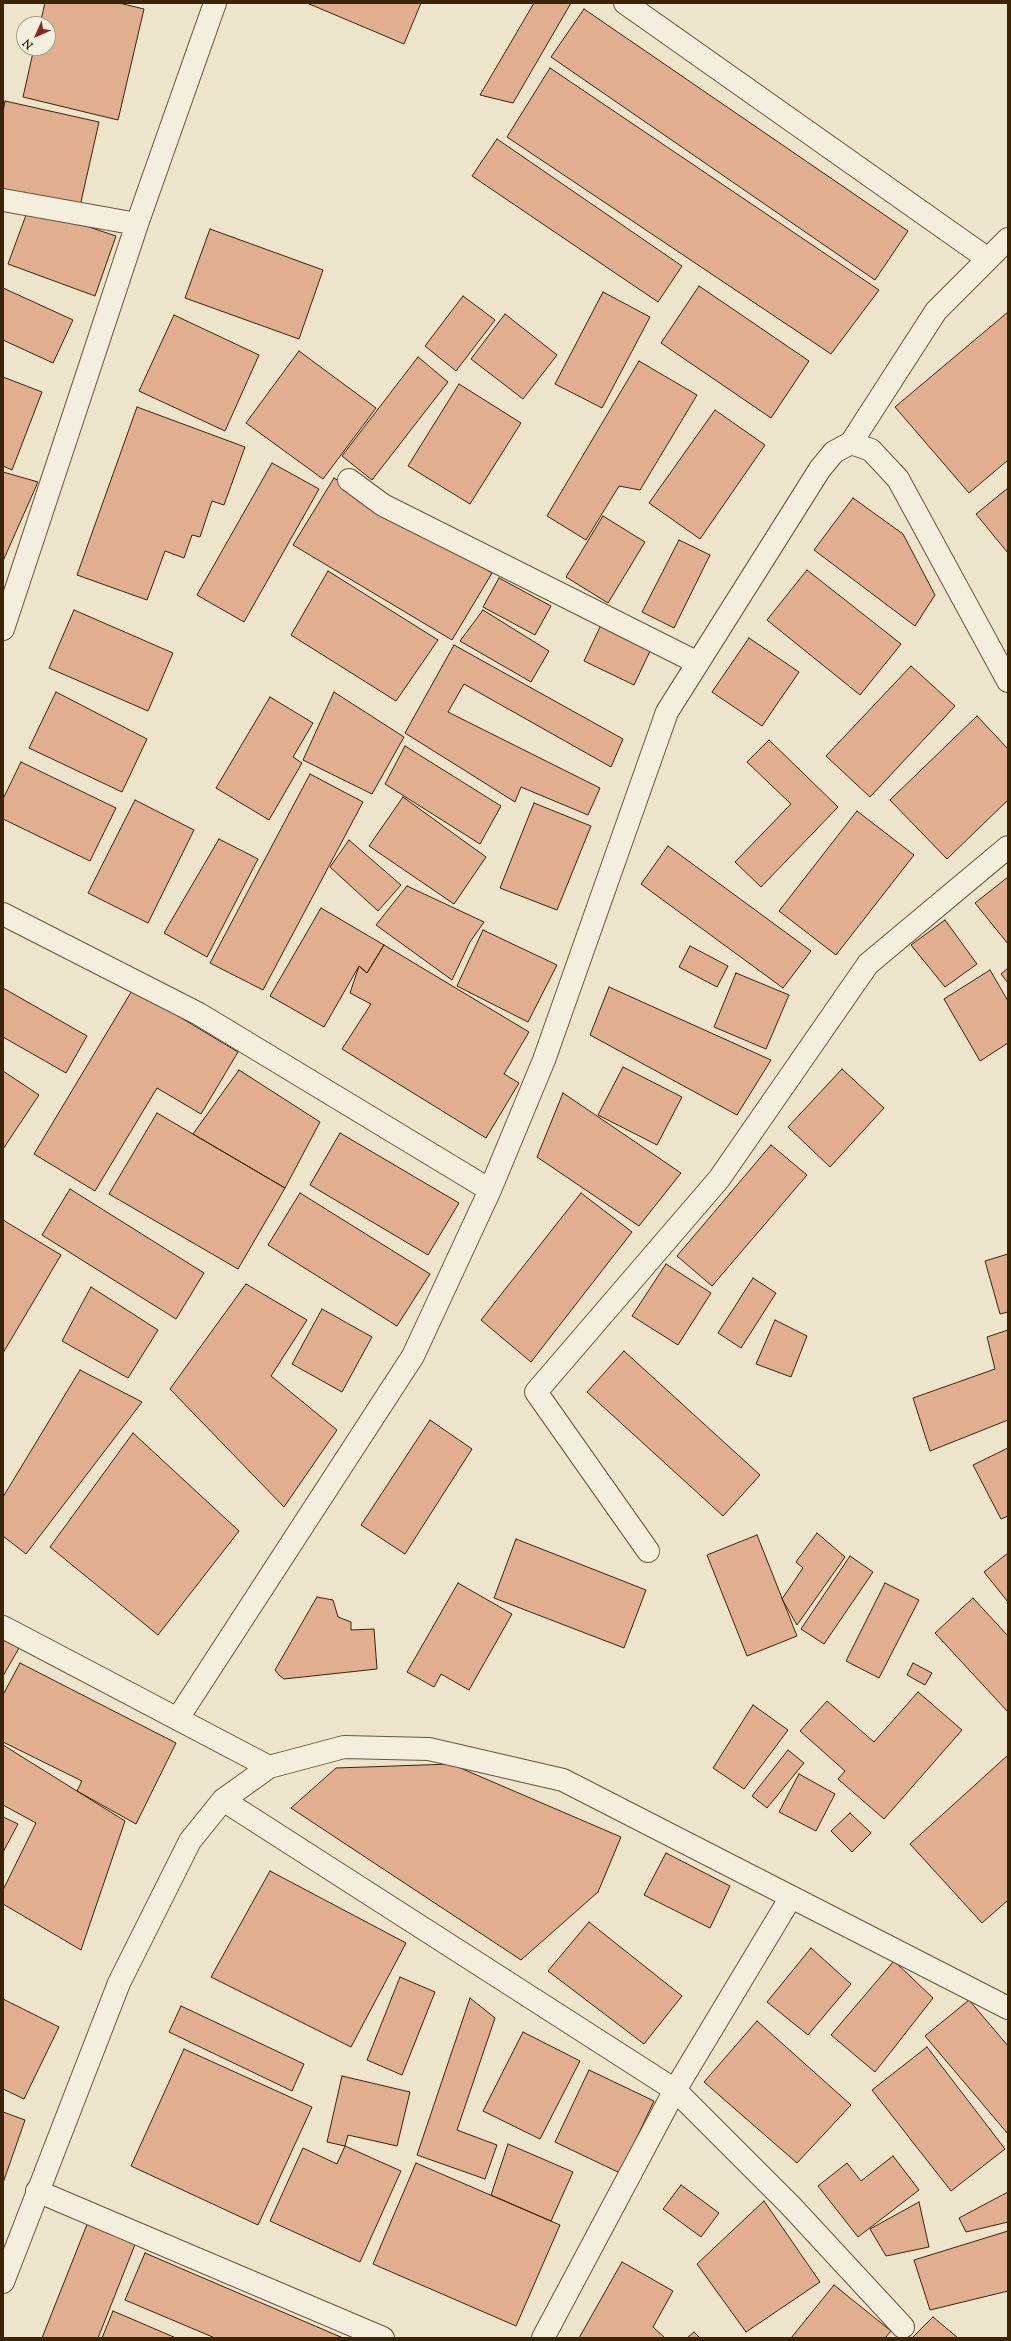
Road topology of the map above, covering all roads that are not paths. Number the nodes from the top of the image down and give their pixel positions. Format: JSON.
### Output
{"nodes":[{"id":1,"x":215,"y":3,"type":"edge"},
{"id":2,"x":625,"y":3,"type":"edge"},
{"id":3,"x":3,"y":200,"type":"edge"},
{"id":4,"x":137,"y":224,"type":"junction"},
{"id":5,"x":1008,"y":239,"type":"edge"},
{"id":6,"x":988,"y":259,"type":"junction"},
{"id":7,"x":851,"y":443,"type":"junction"},
{"id":8,"x":349,"y":480,"type":"dead end"},
{"id":9,"x":3,"y":629,"type":"edge"},
{"id":10,"x":698,"y":663,"type":"junction"},
{"id":11,"x":1008,"y":682,"type":"edge"},
{"id":12,"x":1008,"y":847,"type":"edge"},
{"id":13,"x":3,"y":914,"type":"edge"},
{"id":14,"x":490,"y":1190,"type":"junction"},
{"id":15,"x":648,"y":1551,"type":"dead end"},
{"id":16,"x":3,"y":1627,"type":"edge"},
{"id":17,"x":178,"y":1718,"type":"junction"},
{"id":18,"x":269,"y":1767,"type":"junction"},
{"id":19,"x":223,"y":1800,"type":"junction"},
{"id":20,"x":791,"y":1897,"type":"junction"},
{"id":21,"x":1008,"y":2008,"type":"edge"},
{"id":22,"x":675,"y":2090,"type":"junction"},
{"id":23,"x":37,"y":2191,"type":"junction"},
{"id":24,"x":3,"y":2282,"type":"edge"},
{"id":25,"x":903,"y":2327,"type":"dead end"},
{"id":26,"x":383,"y":2338,"type":"edge"},
{"id":27,"x":543,"y":2338,"type":"edge"}],
"edges":[{"from":1,"to":4,"type":"street"},
{"from":2,"to":6,"type":"street"},
{"from":3,"to":4,"type":"street"},
{"from":4,"to":9,"type":"street"},
{"from":5,"to":6,"type":"street"},
{"from":6,"to":7,"type":"street"},
{"from":7,"to":10,"type":"street"},
{"from":7,"to":11,"type":"street"},
{"from":8,"to":10,"type":"street"},
{"from":10,"to":14,"type":"street"},
{"from":12,"to":15,"type":"street"},
{"from":13,"to":14,"type":"street"},
{"from":14,"to":17,"type":"street"},
{"from":16,"to":17,"type":"street"},
{"from":17,"to":18,"type":"street"},
{"from":18,"to":19,"type":"street"},
{"from":18,"to":20,"type":"street"},
{"from":19,"to":22,"type":"street"},
{"from":19,"to":23,"type":"street"},
{"from":20,"to":21,"type":"street"},
{"from":20,"to":22,"type":"street"},
{"from":22,"to":25,"type":"street"},
{"from":22,"to":27,"type":"street"},
{"from":23,"to":24,"type":"street"},
{"from":23,"to":26,"type":"street"}]}
